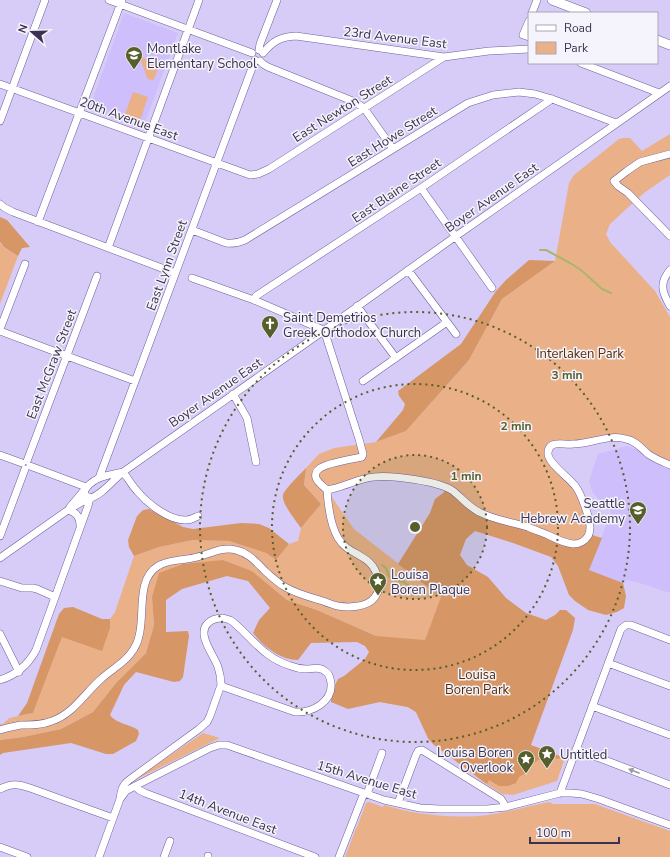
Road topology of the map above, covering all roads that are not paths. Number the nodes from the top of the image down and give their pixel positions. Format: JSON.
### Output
{"nodes":[{"id":1,"x":45,"y":0,"type":"edge"},
{"id":2,"x":109,"y":0,"type":"edge"},
{"id":3,"x":199,"y":0,"type":"edge"},
{"id":4,"x":277,"y":0,"type":"edge"},
{"id":5,"x":537,"y":0,"type":"edge"},
{"id":6,"x":552,"y":0,"type":"edge"},
{"id":7,"x":121,"y":2,"type":"edge"},
{"id":8,"x":532,"y":12,"type":"edge"},
{"id":9,"x":583,"y":12,"type":"edge"},
{"id":10,"x":528,"y":23,"type":"edge"},
{"id":11,"x":188,"y":30,"type":"junction"},
{"id":12,"x":528,"y":37,"type":"edge"},
{"id":13,"x":658,"y":40,"type":"edge"},
{"id":14,"x":670,"y":45,"type":"edge"},
{"id":15,"x":528,"y":49,"type":"edge"},
{"id":16,"x":258,"y":55,"type":"junction"},
{"id":17,"x":444,"y":57,"type":"junction"},
{"id":18,"x":584,"y":64,"type":"edge"},
{"id":19,"x":0,"y":84,"type":"edge"},
{"id":20,"x":670,"y":86,"type":"edge"},
{"id":21,"x":12,"y":88,"type":"junction"},
{"id":22,"x":659,"y":93,"type":"junction"},
{"id":23,"x":552,"y":99,"type":"junction"},
{"id":24,"x":364,"y":108,"type":"junction"},
{"id":25,"x":79,"y":113,"type":"junction"},
{"id":26,"x":0,"y":121,"type":"edge"},
{"id":27,"x":616,"y":124,"type":"junction"},
{"id":28,"x":148,"y":138,"type":"junction"},
{"id":29,"x":393,"y":149,"type":"junction"},
{"id":30,"x":670,"y":154,"type":"edge"},
{"id":31,"x":216,"y":163,"type":"junction"},
{"id":32,"x":250,"y":175,"type":"joint"},
{"id":33,"x":421,"y":188,"type":"junction"},
{"id":34,"x":1,"y":205,"type":"edge"},
{"id":35,"x":38,"y":222,"type":"junction"},
{"id":36,"x":192,"y":230,"type":"junction"},
{"id":37,"x":670,"y":235,"type":"edge"},
{"id":38,"x":455,"y":236,"type":"junction"},
{"id":39,"x":108,"y":248,"type":"junction"},
{"id":40,"x":25,"y":264,"type":"dead end"},
{"id":41,"x":408,"y":270,"type":"junction"},
{"id":42,"x":670,"y":270,"type":"edge"},
{"id":43,"x":175,"y":273,"type":"junction"},
{"id":44,"x":97,"y":276,"type":"dead end"},
{"id":45,"x":192,"y":278,"type":"dead end"},
{"id":46,"x":492,"y":288,"type":"dead end"},
{"id":47,"x":254,"y":300,"type":"junction"},
{"id":48,"x":357,"y":306,"type":"junction"},
{"id":49,"x":670,"y":306,"type":"edge"},
{"id":50,"x":447,"y":322,"type":"junction"},
{"id":51,"x":0,"y":330,"type":"edge"},
{"id":52,"x":323,"y":331,"type":"junction"},
{"id":53,"x":456,"y":334,"type":"dead end"},
{"id":54,"x":67,"y":356,"type":"junction"},
{"id":55,"x":396,"y":358,"type":"junction"},
{"id":56,"x":135,"y":381,"type":"junction"},
{"id":57,"x":363,"y":381,"type":"dead end"},
{"id":58,"x":233,"y":394,"type":"junction"},
{"id":59,"x":0,"y":455,"type":"edge"},
{"id":60,"x":256,"y":462,"type":"dead end"},
{"id":61,"x":26,"y":465,"type":"junction"},
{"id":62,"x":670,"y":465,"type":"edge"},
{"id":63,"x":123,"y":472,"type":"junction"},
{"id":64,"x":100,"y":478,"type":"junction"},
{"id":65,"x":107,"y":486,"type":"junction"},
{"id":66,"x":86,"y":488,"type":"junction"},
{"id":67,"x":327,"y":490,"type":"junction"},
{"id":68,"x":90,"y":498,"type":"junction"},
{"id":69,"x":68,"y":510,"type":"junction"},
{"id":70,"x":198,"y":516,"type":"dead end"},
{"id":71,"x":80,"y":529,"type":"junction"},
{"id":72,"x":0,"y":536,"type":"edge"},
{"id":73,"x":0,"y":558,"type":"edge"},
{"id":74,"x":0,"y":581,"type":"edge"},
{"id":75,"x":55,"y":597,"type":"junction"},
{"id":76,"x":0,"y":634,"type":"edge"},
{"id":77,"x":670,"y":640,"type":"edge"},
{"id":78,"x":608,"y":663,"type":"junction"},
{"id":79,"x":18,"y":672,"type":"junction"},
{"id":80,"x":0,"y":680,"type":"edge"},
{"id":81,"x":221,"y":685,"type":"junction"},
{"id":82,"x":670,"y":686,"type":"edge"},
{"id":83,"x":592,"y":706,"type":"junction"},
{"id":84,"x":0,"y":730,"type":"edge"},
{"id":85,"x":670,"y":735,"type":"edge"},
{"id":86,"x":576,"y":749,"type":"junction"},
{"id":87,"x":382,"y":753,"type":"dead end"},
{"id":88,"x":670,"y":785,"type":"edge"},
{"id":89,"x":135,"y":786,"type":"junction"},
{"id":90,"x":0,"y":789,"type":"edge"},
{"id":91,"x":365,"y":793,"type":"junction"},
{"id":92,"x":560,"y":793,"type":"junction"},
{"id":93,"x":120,"y":799,"type":"junction"},
{"id":94,"x":398,"y":804,"type":"junction"},
{"id":95,"x":506,"y":806,"type":"junction"},
{"id":96,"x":113,"y":818,"type":"junction"},
{"id":97,"x":670,"y":825,"type":"edge"},
{"id":98,"x":170,"y":841,"type":"dead end"},
{"id":99,"x":0,"y":847,"type":"edge"},
{"id":100,"x":27,"y":857,"type":"edge"},
{"id":101,"x":99,"y":857,"type":"edge"},
{"id":102,"x":164,"y":857,"type":"edge"},
{"id":103,"x":315,"y":857,"type":"edge"},
{"id":104,"x":339,"y":857,"type":"edge"}],
"edges":[{"from":1,"to":21,"type":"street"},
{"from":2,"to":7,"type":"street"},
{"from":3,"to":11,"type":"street"},
{"from":4,"to":16,"type":"street","name":"East Lynn Street"},
{"from":5,"to":8,"type":"street"},
{"from":6,"to":9,"type":"main road"},
{"from":7,"to":11,"type":"street"},
{"from":7,"to":25,"type":"street"},
{"from":10,"to":12,"type":"street"},
{"from":11,"to":16,"type":"street"},
{"from":11,"to":28,"type":"street"},
{"from":13,"to":14,"type":"main road"},
{"from":15,"to":17,"type":"street","name":"23rd Avenue East"},
{"from":16,"to":17,"type":"street","name":"23rd Avenue East"},
{"from":16,"to":24,"type":"street"},
{"from":16,"to":31,"type":"street","name":"East Lynn Street"},
{"from":17,"to":24,"type":"street","name":"East Newton Street"},
{"from":18,"to":22,"type":"street"},
{"from":19,"to":21,"type":"street","name":"20th Avenue East"},
{"from":20,"to":22,"type":"street","name":"Boyer Avenue East"},
{"from":21,"to":25,"type":"street","name":"20th Avenue East"},
{"from":21,"to":26,"type":"street"},
{"from":22,"to":27,"type":"street","name":"Boyer Avenue East"},
{"from":23,"to":27,"type":"street","name":"East Howe Street"},
{"from":23,"to":29,"type":"street","name":"East Howe Street"},
{"from":23,"to":33,"type":"street","name":"East Blaine Street"},
{"from":24,"to":29,"type":"street"},
{"from":24,"to":32,"type":"street","name":"East Newton Street"},
{"from":25,"to":28,"type":"street","name":"20th Avenue East"},
{"from":25,"to":35,"type":"street"},
{"from":27,"to":38,"type":"street","name":"Boyer Avenue East"},
{"from":28,"to":31,"type":"street","name":"20th Avenue East"},
{"from":28,"to":39,"type":"street"},
{"from":29,"to":36,"type":"street","name":"East Howe Street"},
{"from":30,"to":37,"type":"street"},
{"from":31,"to":32,"type":"street","name":"20th Avenue East"},
{"from":31,"to":36,"type":"street","name":"East Lynn Street"},
{"from":33,"to":38,"type":"street"},
{"from":33,"to":47,"type":"street","name":"East Blaine Street"},
{"from":34,"to":35,"type":"street"},
{"from":35,"to":39,"type":"street"},
{"from":36,"to":43,"type":"street","name":"East Lynn Street"},
{"from":38,"to":41,"type":"street","name":"Boyer Avenue East"},
{"from":38,"to":46,"type":"street"},
{"from":39,"to":43,"type":"street"},
{"from":40,"to":51,"type":"street"},
{"from":41,"to":48,"type":"street","name":"Boyer Avenue East"},
{"from":41,"to":50,"type":"street"},
{"from":42,"to":49,"type":"street"},
{"from":43,"to":56,"type":"street","name":"East Lynn Street"},
{"from":44,"to":54,"type":"street","name":"East McGraw Street"},
{"from":45,"to":47,"type":"street"},
{"from":47,"to":52,"type":"street"},
{"from":48,"to":52,"type":"street","name":"Boyer Avenue East"},
{"from":48,"to":55,"type":"street"},
{"from":50,"to":53,"type":"street"},
{"from":50,"to":55,"type":"street"},
{"from":51,"to":54,"type":"street"},
{"from":52,"to":58,"type":"street","name":"Boyer Avenue East"},
{"from":52,"to":67,"type":"street"},
{"from":54,"to":56,"type":"street"},
{"from":54,"to":61,"type":"street","name":"East McGraw Street"},
{"from":55,"to":57,"type":"street"},
{"from":56,"to":64,"type":"street","name":"East Lynn Street"},
{"from":58,"to":60,"type":"street"},
{"from":58,"to":63,"type":"street","name":"Boyer Avenue East"},
{"from":59,"to":61,"type":"street"},
{"from":61,"to":66,"type":"street"},
{"from":61,"to":72,"type":"street","name":"East McGraw Street"},
{"from":62,"to":67,"type":"street"},
{"from":63,"to":64,"type":"street","name":"Boyer Avenue East"},
{"from":63,"to":65,"type":"street","name":"Boyer Avenue East"},
{"from":63,"to":70,"type":"street"},
{"from":64,"to":65,"type":"street"},
{"from":64,"to":66,"type":"street","name":"Boyer Avenue East"},
{"from":65,"to":68,"type":"street","name":"Boyer Avenue East"},
{"from":66,"to":68,"type":"street"},
{"from":66,"to":69,"type":"street"},
{"from":67,"to":84,"type":"street"},
{"from":68,"to":69,"type":"street"},
{"from":68,"to":71,"type":"street"},
{"from":69,"to":71,"type":"street"},
{"from":69,"to":73,"type":"street"},
{"from":71,"to":75,"type":"street"},
{"from":74,"to":75,"type":"street"},
{"from":75,"to":79,"type":"street"},
{"from":76,"to":79,"type":"street"},
{"from":77,"to":78,"type":"street"},
{"from":78,"to":82,"type":"street"},
{"from":78,"to":83,"type":"street"},
{"from":79,"to":80,"type":"street"},
{"from":81,"to":81,"type":"street"},
{"from":81,"to":93,"type":"street"},
{"from":83,"to":85,"type":"street"},
{"from":83,"to":86,"type":"street"},
{"from":88,"to":86,"type":"street","one_way":true},
{"from":86,"to":92,"type":"street"},
{"from":87,"to":91,"type":"street"},
{"from":89,"to":91,"type":"street","name":"15th Avenue East"},
{"from":89,"to":93,"type":"street"},
{"from":89,"to":103,"type":"street","name":"14th Avenue East"},
{"from":90,"to":96,"type":"street"},
{"from":91,"to":94,"type":"street","name":"15th Avenue East"},
{"from":91,"to":104,"type":"street"},
{"from":92,"to":95,"type":"street","name":"15th Avenue East"},
{"from":92,"to":97,"type":"street","name":"15th Avenue East"},
{"from":93,"to":96,"type":"street"},
{"from":94,"to":95,"type":"street","name":"15th Avenue East"},
{"from":94,"to":95,"type":"street"},
{"from":96,"to":101,"type":"street"},
{"from":98,"to":102,"type":"street"},
{"from":99,"to":100,"type":"street"}]}
